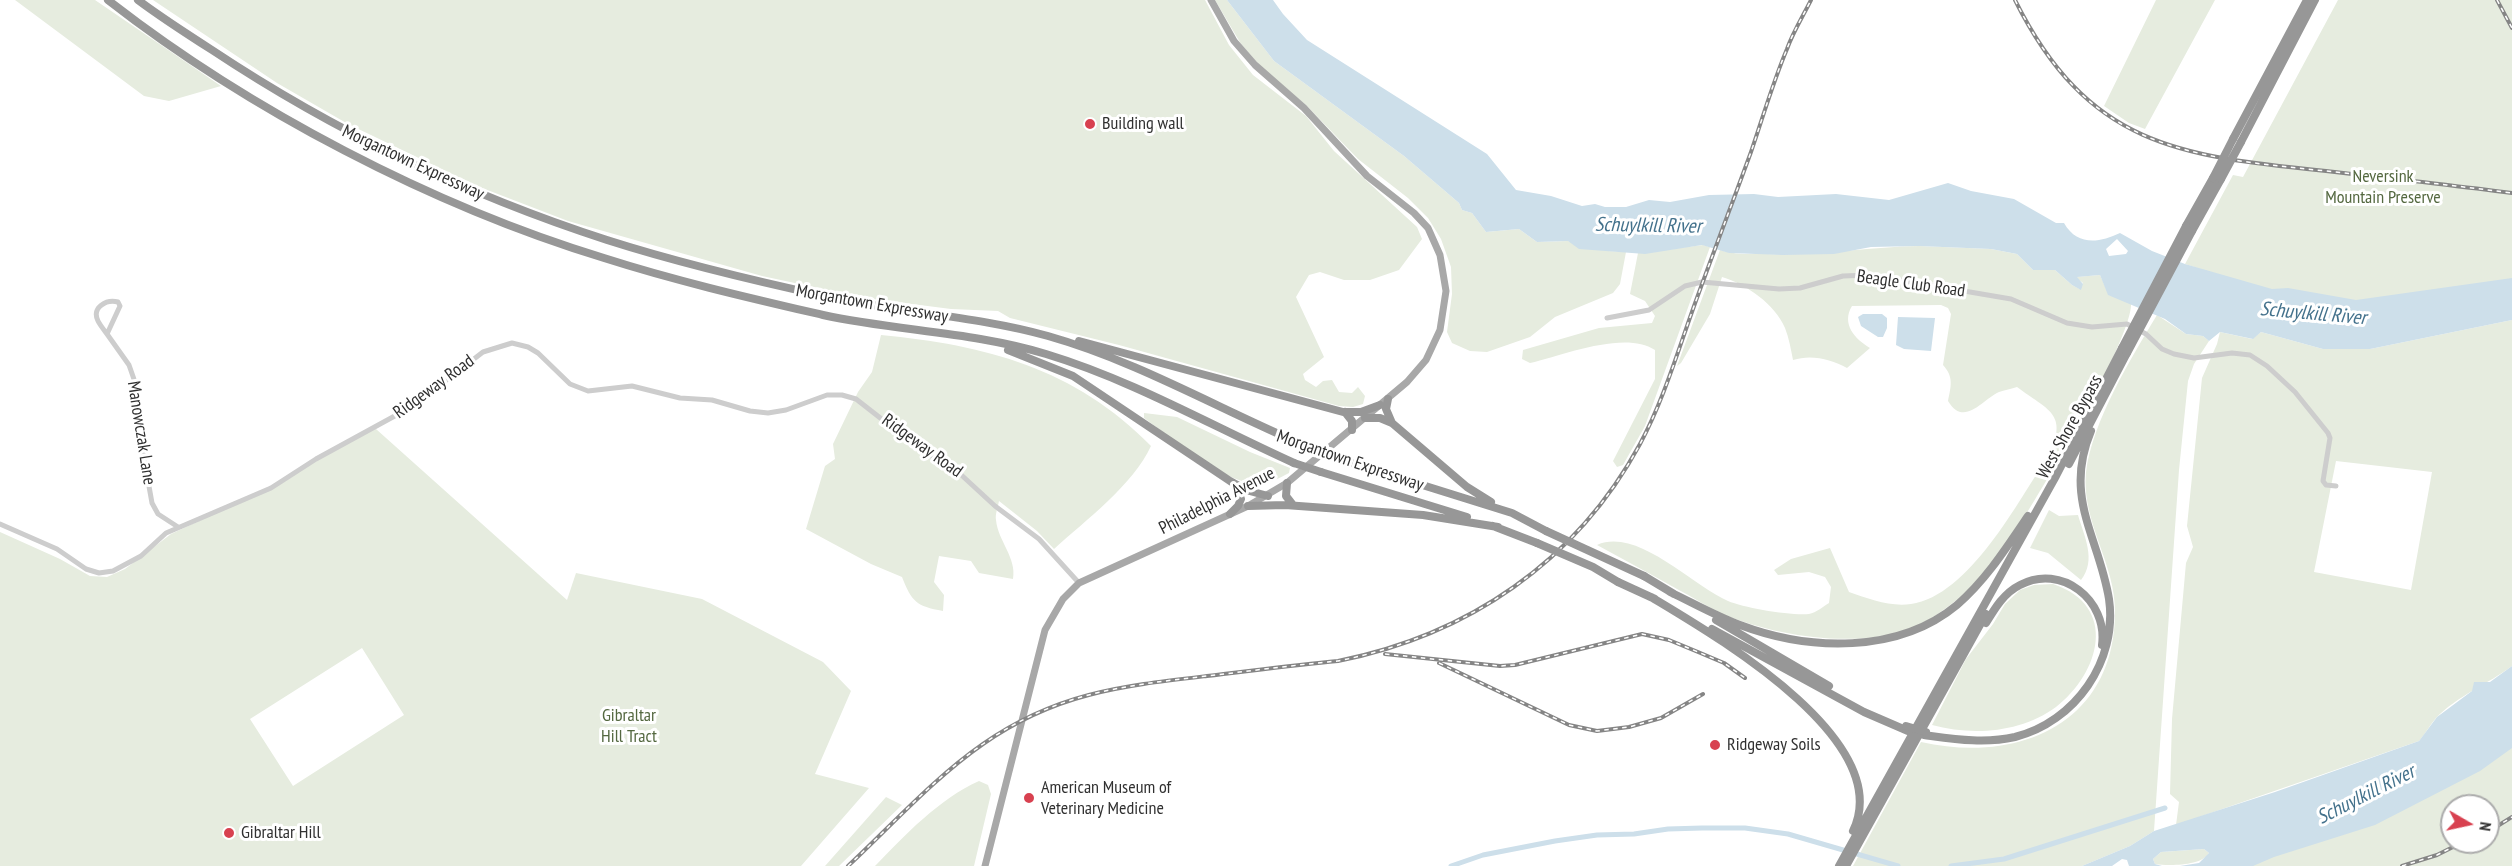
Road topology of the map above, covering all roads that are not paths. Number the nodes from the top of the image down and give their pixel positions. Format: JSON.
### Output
{"nodes":[{"id":1,"x":108,"y":0,"type":"edge"},
{"id":2,"x":138,"y":0,"type":"edge"},
{"id":3,"x":1211,"y":0,"type":"edge"},
{"id":4,"x":2307,"y":0,"type":"edge"},
{"id":5,"x":2315,"y":0,"type":"edge"},
{"id":6,"x":2237,"y":141,"type":"junction"},
{"id":7,"x":949,"y":315,"type":"junction"},
{"id":8,"x":1607,"y":318,"type":"dead end"},
{"id":9,"x":107,"y":333,"type":"junction"},
{"id":10,"x":946,"y":334,"type":"junction"},
{"id":11,"x":2125,"y":351,"type":"junction"},
{"id":12,"x":2113,"y":382,"type":"junction"},
{"id":13,"x":1384,"y":402,"type":"junction"},
{"id":14,"x":1345,"y":412,"type":"junction"},
{"id":15,"x":1365,"y":418,"type":"junction"},
{"id":16,"x":1392,"y":423,"type":"junction"},
{"id":17,"x":1352,"y":430,"type":"junction"},
{"id":18,"x":2056,"y":476,"type":"junction"},
{"id":19,"x":1287,"y":483,"type":"junction"},
{"id":20,"x":1234,"y":484,"type":"junction"},
{"id":21,"x":2336,"y":486,"type":"dead end"},
{"id":22,"x":1268,"y":496,"type":"junction"},
{"id":23,"x":1293,"y":505,"type":"junction"},
{"id":24,"x":1248,"y":506,"type":"junction"},
{"id":25,"x":1512,"y":513,"type":"junction"},
{"id":26,"x":1230,"y":514,"type":"junction"},
{"id":27,"x":0,"y":524,"type":"edge"},
{"id":28,"x":178,"y":527,"type":"junction"},
{"id":29,"x":1498,"y":528,"type":"junction"},
{"id":30,"x":1080,"y":583,"type":"junction"},
{"id":31,"x":1670,"y":592,"type":"junction"},
{"id":32,"x":1651,"y":597,"type":"junction"},
{"id":33,"x":1958,"y":665,"type":"junction"},
{"id":34,"x":1907,"y":729,"type":"junction"},
{"id":35,"x":1925,"y":733,"type":"junction"},
{"id":36,"x":1851,"y":846,"type":"junction"},
{"id":37,"x":985,"y":866,"type":"edge"},
{"id":38,"x":1837,"y":866,"type":"edge"},
{"id":39,"x":1846,"y":866,"type":"edge"}],
"edges":[{"from":1,"to":10,"type":"highway","name":"Morgantown Expressway"},
{"from":2,"to":7,"type":"highway","name":"Morgantown Expressway"},
{"from":3,"to":13,"type":"main road","name":"Philadelphia Avenue"},
{"from":4,"to":6,"type":"highway","name":"West Shore Bypass"},
{"from":5,"to":6,"type":"highway","name":"West Shore Bypass"},
{"from":6,"to":11,"type":"highway","name":"West Shore Bypass","bridge":true},
{"from":7,"to":14,"type":"highway"},
{"from":7,"to":25,"type":"highway","name":"Morgantown Expressway","bridge":true},
{"from":8,"to":21,"type":"street","name":"Beagle Club Road"},
{"from":9,"to":9,"type":"street","name":"Manowczak Lane"},
{"from":9,"to":28,"type":"street","name":"Manowczak Lane"},
{"from":10,"to":20,"type":"highway"},
{"from":10,"to":29,"type":"highway","name":"Morgantown Expressway","bridge":true},
{"from":11,"to":12,"type":"highway","name":"West Shore Bypass"},
{"from":11,"to":18,"type":"highway","name":"West Shore Bypass"},
{"from":12,"to":33,"type":"highway","name":"West Shore Bypass"},
{"from":12,"to":35,"type":"highway"},
{"from":13,"to":14,"type":"highway"},
{"from":13,"to":15,"type":"main road","name":"Philadelphia Avenue"},
{"from":13,"to":16,"type":"highway"},
{"from":14,"to":17,"type":"highway"},
{"from":15,"to":16,"type":"highway"},
{"from":15,"to":17,"type":"main road","name":"Philadelphia Avenue"},
{"from":16,"to":25,"type":"highway"},
{"from":17,"to":19,"type":"main road","name":"Philadelphia Avenue"},
{"from":18,"to":31,"type":"highway"},
{"from":18,"to":36,"type":"highway","name":"West Shore Bypass"},
{"from":19,"to":22,"type":"main road","name":"Philadelphia Avenue"},
{"from":19,"to":23,"type":"highway"},
{"from":20,"to":22,"type":"highway"},
{"from":20,"to":26,"type":"highway"},
{"from":22,"to":24,"type":"main road","name":"Philadelphia Avenue"},
{"from":23,"to":24,"type":"highway"},
{"from":23,"to":29,"type":"highway"},
{"from":24,"to":26,"type":"main road","name":"Philadelphia Avenue"},
{"from":25,"to":31,"type":"highway","name":"Morgantown Expressway","bridge":true},
{"from":26,"to":30,"type":"main road","name":"Philadelphia Avenue"},
{"from":27,"to":28,"type":"street","name":"Ridgeway Road"},
{"from":28,"to":30,"type":"street","name":"Ridgeway Road"},
{"from":29,"to":32,"type":"highway","name":"Morgantown Expressway","bridge":true},
{"from":30,"to":37,"type":"main road","name":"Philadelphia Avenue"},
{"from":31,"to":34,"type":"highway"},
{"from":32,"to":34,"type":"highway"},
{"from":32,"to":36,"type":"highway"},
{"from":33,"to":35,"type":"highway"},
{"from":33,"to":36,"type":"highway","name":"West Shore Bypass"},
{"from":34,"to":35,"type":"highway","bridge":true},
{"from":36,"to":38,"type":"highway","name":"West Shore Bypass"},
{"from":36,"to":39,"type":"highway","name":"West Shore Bypass"}]}
